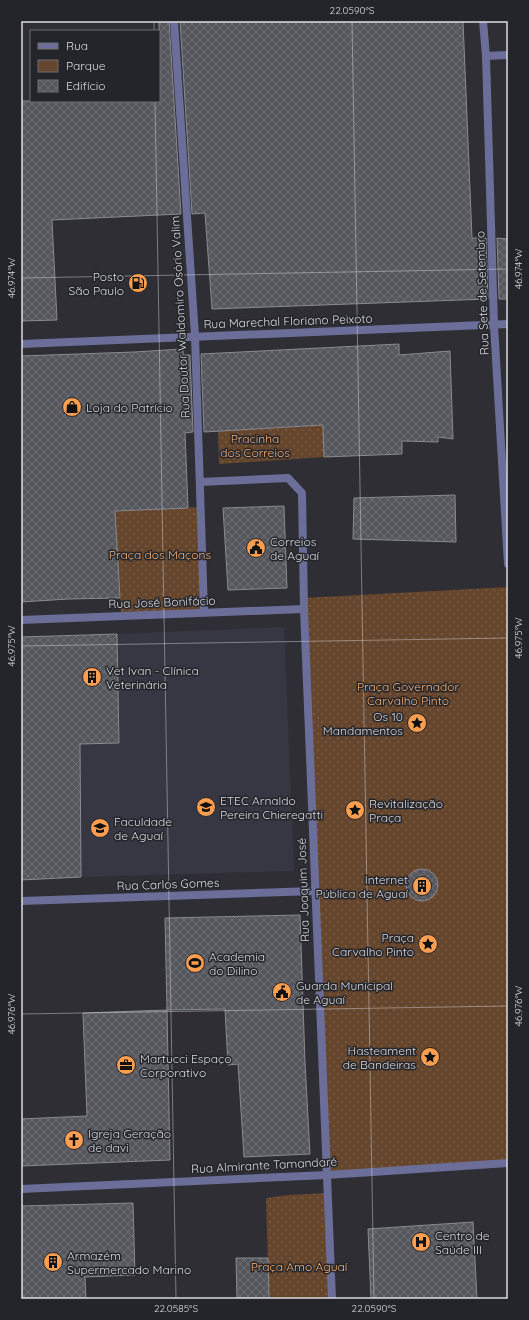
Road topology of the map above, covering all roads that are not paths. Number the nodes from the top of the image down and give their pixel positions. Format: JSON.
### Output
{"nodes":[{"id":1,"x":174,"y":21,"type":"edge"},
{"id":2,"x":483,"y":21,"type":"edge"},
{"id":3,"x":508,"y":55,"type":"edge"},
{"id":4,"x":486,"y":56,"type":"junction"},
{"id":5,"x":508,"y":324,"type":"edge"},
{"id":6,"x":494,"y":325,"type":"junction"},
{"id":7,"x":195,"y":336,"type":"junction"},
{"id":8,"x":21,"y":344,"type":"edge"},
{"id":9,"x":200,"y":482,"type":"junction"},
{"id":10,"x":508,"y":564,"type":"edge"},
{"id":11,"x":304,"y":609,"type":"junction"},
{"id":12,"x":204,"y":612,"type":"junction"},
{"id":13,"x":21,"y":620,"type":"edge"},
{"id":14,"x":315,"y":891,"type":"junction"},
{"id":15,"x":21,"y":901,"type":"edge"},
{"id":16,"x":508,"y":1163,"type":"edge"},
{"id":17,"x":327,"y":1174,"type":"junction"},
{"id":18,"x":21,"y":1189,"type":"edge"},
{"id":19,"x":332,"y":1299,"type":"edge"}],
"edges":[{"from":1,"to":7,"type":"street","name":"Rua Doutor Waldomiro Osório Valim"},
{"from":2,"to":4,"type":"street","name":"Rua Sete de Setembro"},
{"from":3,"to":4,"type":"street"},
{"from":4,"to":6,"type":"street","name":"Rua Sete de Setembro"},
{"from":5,"to":6,"type":"street","name":"Rua Marechal Floriano Peixoto"},
{"from":6,"to":7,"type":"street","name":"Rua Marechal Floriano Peixoto"},
{"from":6,"to":10,"type":"street","name":"Rua Sete de Setembro"},
{"from":7,"to":8,"type":"street","name":"Rua Marechal Floriano Peixoto"},
{"from":7,"to":9,"type":"street","name":"Rua Doutor Waldomiro Osório Valim"},
{"from":9,"to":11,"type":"street","name":"Rua Joaquim José"},
{"from":9,"to":12,"type":"street","name":"Rua Doutor Waldomiro Osório Valim"},
{"from":11,"to":12,"type":"street","name":"Rua José Bonifácio"},
{"from":11,"to":14,"type":"street","name":"Rua Joaquim José"},
{"from":12,"to":13,"type":"street","name":"Rua José Bonifácio"},
{"from":14,"to":15,"type":"street","name":"Rua Carlos Gomes"},
{"from":14,"to":17,"type":"street","name":"Rua Joaquim José"},
{"from":16,"to":17,"type":"street","name":"Rua Almirante Tamandaré"},
{"from":17,"to":18,"type":"street","name":"Rua Almirante Tamandaré"},
{"from":17,"to":19,"type":"street","name":"Rua Joaquim José"}]}
